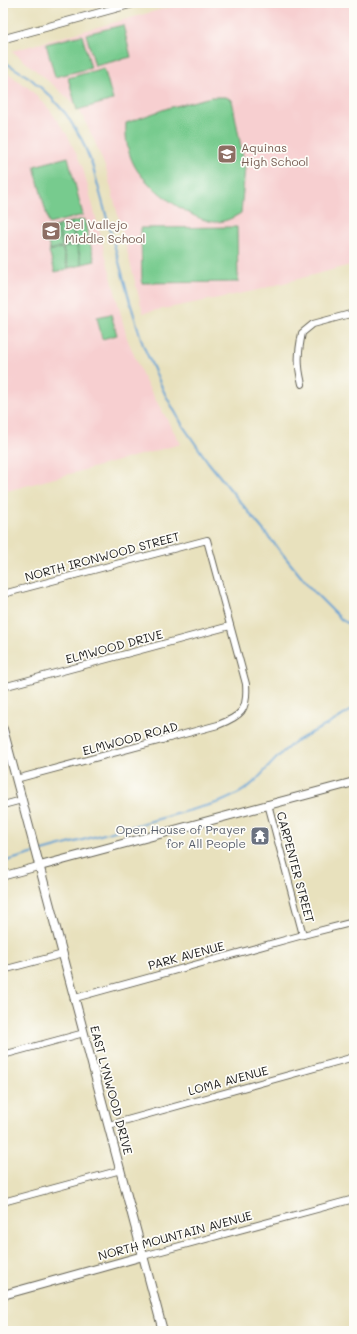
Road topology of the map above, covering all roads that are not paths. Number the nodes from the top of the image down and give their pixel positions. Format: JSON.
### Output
{"nodes":[{"id":1,"x":135,"y":3,"type":"edge"},
{"id":2,"x":125,"y":4,"type":"edge"},
{"id":3,"x":3,"y":39,"type":"edge"},
{"id":4,"x":354,"y":313,"type":"edge"},
{"id":5,"x":302,"y":384,"type":"dead end"},
{"id":6,"x":3,"y":594,"type":"edge"},
{"id":7,"x":230,"y":626,"type":"junction"},
{"id":8,"x":3,"y":687,"type":"edge"},
{"id":9,"x":3,"y":729,"type":"edge"},
{"id":10,"x":16,"y":779,"type":"junction"},
{"id":11,"x":354,"y":782,"type":"edge"},
{"id":12,"x":22,"y":800,"type":"junction"},
{"id":13,"x":268,"y":804,"type":"junction"},
{"id":14,"x":3,"y":805,"type":"edge"},
{"id":15,"x":40,"y":866,"type":"junction"},
{"id":16,"x":3,"y":876,"type":"edge"},
{"id":17,"x":354,"y":922,"type":"edge"},
{"id":18,"x":303,"y":935,"type":"junction"},
{"id":19,"x":63,"y":954,"type":"junction"},
{"id":20,"x":3,"y":970,"type":"edge"},
{"id":21,"x":75,"y":998,"type":"junction"},
{"id":22,"x":84,"y":1033,"type":"junction"},
{"id":23,"x":3,"y":1055,"type":"edge"},
{"id":24,"x":354,"y":1058,"type":"edge"},
{"id":25,"x":108,"y":1125,"type":"junction"},
{"id":26,"x":121,"y":1170,"type":"junction"},
{"id":27,"x":354,"y":1199,"type":"edge"},
{"id":28,"x":3,"y":1202,"type":"edge"},
{"id":29,"x":143,"y":1256,"type":"junction"},
{"id":30,"x":3,"y":1295,"type":"edge"},
{"id":31,"x":163,"y":1331,"type":"edge"}],
"edges":[{"from":1,"to":2,"type":"street"},
{"from":2,"to":3,"type":"street"},
{"from":4,"to":5,"type":"street"},
{"from":6,"to":7,"type":"street","name":"NORTH IRONWOOD STREET"},
{"from":7,"to":8,"type":"street","name":"ELMWOOD DRIVE"},
{"from":7,"to":10,"type":"street","name":"ELMWOOD ROAD"},
{"from":9,"to":10,"type":"main road","name":"EAST LYNWOOD DRIVE"},
{"from":10,"to":12,"type":"main road","name":"EAST LYNWOOD DRIVE"},
{"from":11,"to":13,"type":"main road"},
{"from":12,"to":14,"type":"street"},
{"from":12,"to":15,"type":"main road","name":"EAST LYNWOOD DRIVE"},
{"from":13,"to":15,"type":"main road"},
{"from":13,"to":18,"type":"street","name":"CARPENTER STREET"},
{"from":15,"to":16,"type":"street"},
{"from":15,"to":19,"type":"main road","name":"EAST LYNWOOD DRIVE"},
{"from":17,"to":18,"type":"street","name":"PARK AVENUE"},
{"from":18,"to":21,"type":"street","name":"PARK AVENUE"},
{"from":19,"to":20,"type":"street"},
{"from":19,"to":21,"type":"main road","name":"EAST LYNWOOD DRIVE"},
{"from":21,"to":22,"type":"main road","name":"EAST LYNWOOD DRIVE"},
{"from":22,"to":23,"type":"street"},
{"from":22,"to":25,"type":"main road","name":"EAST LYNWOOD DRIVE"},
{"from":24,"to":25,"type":"street","name":"LOMA AVENUE"},
{"from":25,"to":26,"type":"main road","name":"EAST LYNWOOD DRIVE"},
{"from":26,"to":28,"type":"street"},
{"from":26,"to":29,"type":"main road","name":"EAST LYNWOOD DRIVE"},
{"from":27,"to":29,"type":"street","name":"NORTH MOUNTAIN AVENUE"},
{"from":29,"to":30,"type":"main road","name":"NORTH MOUNTAIN AVENUE"},
{"from":29,"to":31,"type":"main road","name":"EAST LYNWOOD DRIVE"}]}
